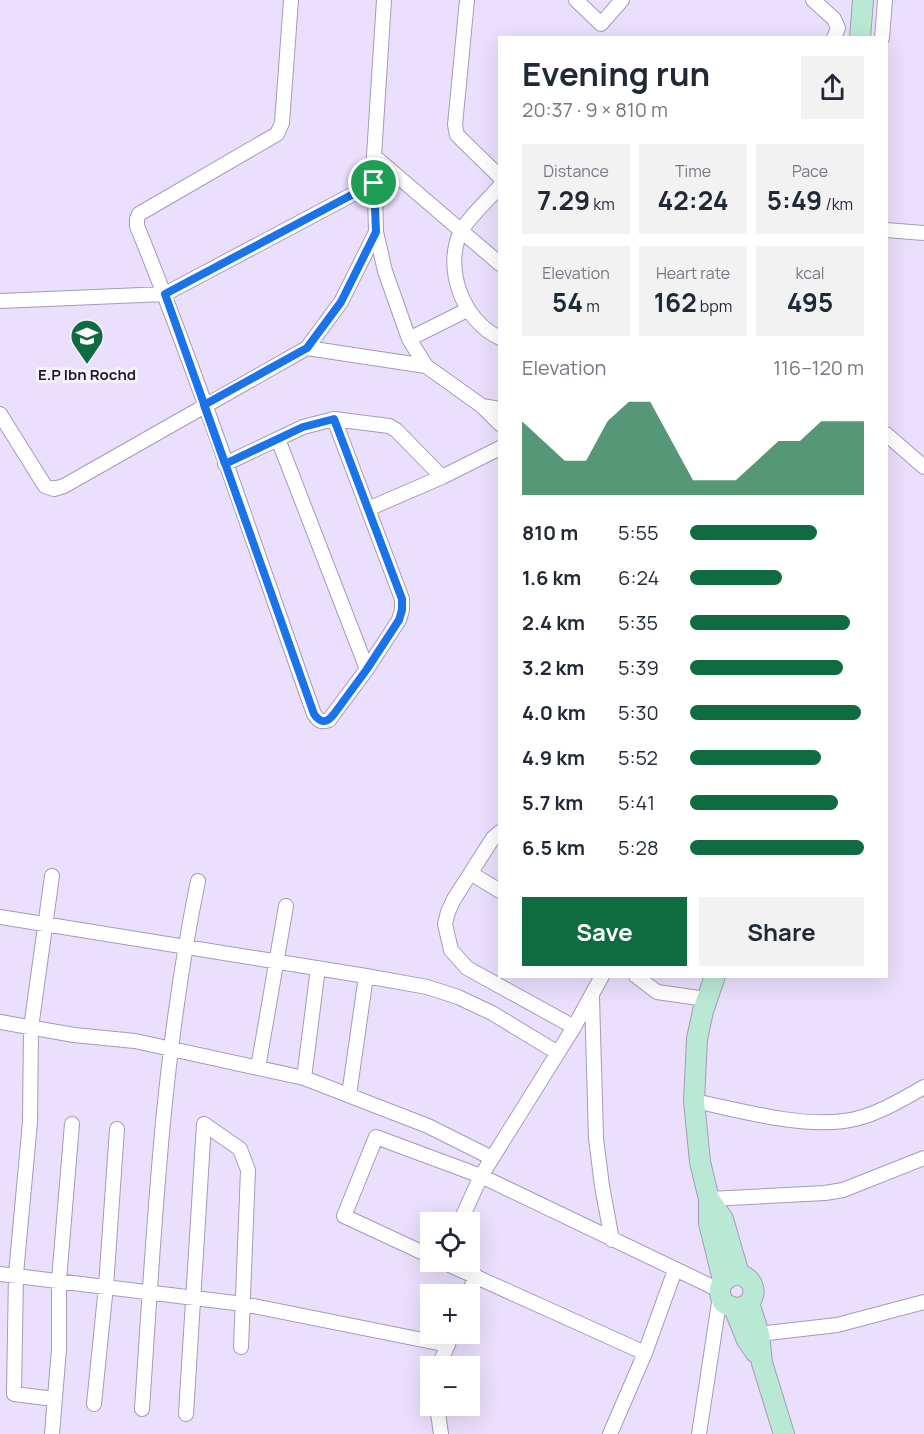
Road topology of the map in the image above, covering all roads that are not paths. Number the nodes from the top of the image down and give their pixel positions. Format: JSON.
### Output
{"nodes":[{"id":1,"x":291,"y":0,"type":"edge"},
{"id":2,"x":384,"y":0,"type":"edge"},
{"id":3,"x":467,"y":0,"type":"edge"},
{"id":4,"x":576,"y":0,"type":"edge"},
{"id":5,"x":622,"y":0,"type":"edge"},
{"id":6,"x":813,"y":0,"type":"edge"},
{"id":7,"x":863,"y":0,"type":"edge"},
{"id":8,"x":885,"y":0,"type":"edge"},
{"id":9,"x":601,"y":31,"type":"edge"},
{"id":10,"x":835,"y":36,"type":"edge"},
{"id":11,"x":860,"y":36,"type":"edge"},
{"id":12,"x":882,"y":36,"type":"edge"},
{"id":13,"x":374,"y":156,"type":"junction"},
{"id":14,"x":498,"y":175,"type":"edge"},
{"id":15,"x":374,"y":183,"type":"junction"},
{"id":16,"x":498,"y":188,"type":"edge"},
{"id":17,"x":888,"y":230,"type":"edge"},
{"id":18,"x":376,"y":232,"type":"junction"},
{"id":19,"x":461,"y":232,"type":"junction"},
{"id":20,"x":924,"y":233,"type":"edge"},
{"id":21,"x":498,"y":262,"type":"edge"},
{"id":22,"x":165,"y":294,"type":"junction"},
{"id":23,"x":0,"y":301,"type":"edge"},
{"id":24,"x":467,"y":310,"type":"junction"},
{"id":25,"x":498,"y":337,"type":"edge"},
{"id":26,"x":409,"y":339,"type":"junction"},
{"id":27,"x":307,"y":348,"type":"junction"},
{"id":28,"x":426,"y":366,"type":"junction"},
{"id":29,"x":204,"y":405,"type":"junction"},
{"id":30,"x":482,"y":406,"type":"junction"},
{"id":31,"x":498,"y":409,"type":"edge"},
{"id":32,"x":0,"y":414,"type":"edge"},
{"id":33,"x":334,"y":419,"type":"junction"},
{"id":34,"x":498,"y":422,"type":"edge"},
{"id":35,"x":888,"y":436,"type":"edge"},
{"id":36,"x":278,"y":439,"type":"junction"},
{"id":37,"x":498,"y":449,"type":"edge"},
{"id":38,"x":225,"y":464,"type":"junction"},
{"id":39,"x":924,"y":467,"type":"edge"},
{"id":40,"x":442,"y":477,"type":"junction"},
{"id":41,"x":368,"y":509,"type":"junction"},
{"id":42,"x":367,"y":669,"type":"junction"},
{"id":43,"x":498,"y":834,"type":"edge"},
{"id":44,"x":472,"y":873,"type":"junction"},
{"id":45,"x":52,"y":876,"type":"dead end"},
{"id":46,"x":198,"y":881,"type":"dead end"},
{"id":47,"x":498,"y":890,"type":"edge"},
{"id":48,"x":286,"y":906,"type":"dead end"},
{"id":49,"x":0,"y":917,"type":"edge"},
{"id":50,"x":46,"y":923,"type":"junction"},
{"id":51,"x":184,"y":946,"type":"junction"},
{"id":52,"x":276,"y":961,"type":"junction"},
{"id":53,"x":318,"y":968,"type":"junction"},
{"id":54,"x":366,"y":976,"type":"junction"},
{"id":55,"x":601,"y":978,"type":"edge"},
{"id":56,"x":639,"y":978,"type":"edge"},
{"id":57,"x":714,"y":978,"type":"edge"},
{"id":58,"x":592,"y":994,"type":"junction"},
{"id":59,"x":706,"y":999,"type":"junction"},
{"id":60,"x":0,"y":1022,"type":"edge"},
{"id":61,"x":574,"y":1027,"type":"junction"},
{"id":62,"x":31,"y":1028,"type":"junction"},
{"id":63,"x":170,"y":1049,"type":"junction"},
{"id":64,"x":558,"y":1053,"type":"junction"},
{"id":65,"x":258,"y":1068,"type":"junction"},
{"id":66,"x":304,"y":1078,"type":"junction"},
{"id":67,"x":924,"y":1088,"type":"edge"},
{"id":68,"x":348,"y":1095,"type":"junction"},
{"id":69,"x":694,"y":1101,"type":"junction"},
{"id":70,"x":72,"y":1124,"type":"dead end"},
{"id":71,"x":117,"y":1129,"type":"dead end"},
{"id":72,"x":492,"y":1158,"type":"junction"},
{"id":73,"x":924,"y":1158,"type":"edge"},
{"id":74,"x":481,"y":1176,"type":"junction"},
{"id":75,"x":709,"y":1199,"type":"junction"},
{"id":76,"x":465,"y":1212,"type":"edge"},
{"id":77,"x":612,"y":1240,"type":"junction"},
{"id":78,"x":420,"y":1251,"type":"edge"},
{"id":79,"x":675,"y":1270,"type":"junction"},
{"id":80,"x":467,"y":1272,"type":"edge"},
{"id":81,"x":0,"y":1274,"type":"edge"},
{"id":82,"x":16,"y":1275,"type":"junction"},
{"id":83,"x":476,"y":1276,"type":"junction"},
{"id":84,"x":59,"y":1280,"type":"junction"},
{"id":85,"x":472,"y":1284,"type":"edge"},
{"id":86,"x":106,"y":1286,"type":"junction"},
{"id":87,"x":150,"y":1292,"type":"junction"},
{"id":88,"x":731,"y":1292,"type":"junction"},
{"id":89,"x":194,"y":1298,"type":"junction"},
{"id":90,"x":924,"y":1302,"type":"edge"},
{"id":91,"x":243,"y":1304,"type":"junction"},
{"id":92,"x":420,"y":1334,"type":"edge"},
{"id":93,"x":759,"y":1334,"type":"junction"},
{"id":94,"x":241,"y":1347,"type":"dead end"},
{"id":95,"x":645,"y":1353,"type":"junction"},
{"id":96,"x":762,"y":1363,"type":"junction"},
{"id":97,"x":54,"y":1399,"type":"junction"},
{"id":98,"x":94,"y":1404,"type":"dead end"},
{"id":99,"x":142,"y":1409,"type":"dead end"},
{"id":100,"x":186,"y":1414,"type":"dead end"},
{"id":101,"x":438,"y":1416,"type":"edge"},
{"id":102,"x":52,"y":1434,"type":"edge"},
{"id":103,"x":441,"y":1434,"type":"edge"},
{"id":104,"x":610,"y":1434,"type":"edge"},
{"id":105,"x":699,"y":1434,"type":"edge"},
{"id":106,"x":784,"y":1434,"type":"edge"}],
"edges":[{"from":1,"to":22,"type":"street"},
{"from":2,"to":13,"type":"street"},
{"from":3,"to":14,"type":"street"},
{"from":4,"to":9,"type":"street"},
{"from":5,"to":9,"type":"street"},
{"from":6,"to":10,"type":"street"},
{"from":7,"to":11,"type":"main road"},
{"from":8,"to":12,"type":"street"},
{"from":13,"to":15,"type":"street"},
{"from":13,"to":19,"type":"street"},
{"from":15,"to":18,"type":"street"},
{"from":15,"to":22,"type":"street"},
{"from":16,"to":19,"type":"street"},
{"from":17,"to":20,"type":"street"},
{"from":18,"to":26,"type":"street"},
{"from":18,"to":27,"type":"street"},
{"from":19,"to":21,"type":"street"},
{"from":19,"to":24,"type":"street"},
{"from":22,"to":23,"type":"street"},
{"from":22,"to":29,"type":"street"},
{"from":24,"to":25,"type":"street"},
{"from":24,"to":26,"type":"street"},
{"from":26,"to":28,"type":"street"},
{"from":27,"to":28,"type":"street"},
{"from":27,"to":29,"type":"street"},
{"from":28,"to":30,"type":"street"},
{"from":29,"to":32,"type":"street"},
{"from":29,"to":38,"type":"street"},
{"from":30,"to":31,"type":"street"},
{"from":30,"to":34,"type":"street"},
{"from":33,"to":36,"type":"street"},
{"from":33,"to":40,"type":"street"},
{"from":33,"to":41,"type":"street"},
{"from":35,"to":39,"type":"street"},
{"from":36,"to":38,"type":"street"},
{"from":36,"to":42,"type":"street"},
{"from":37,"to":40,"type":"street"},
{"from":38,"to":42,"type":"street"},
{"from":40,"to":41,"type":"street"},
{"from":41,"to":42,"type":"street"},
{"from":43,"to":44,"type":"street"},
{"from":44,"to":47,"type":"street"},
{"from":44,"to":61,"type":"street"},
{"from":45,"to":50,"type":"street"},
{"from":46,"to":51,"type":"street"},
{"from":48,"to":52,"type":"street"},
{"from":49,"to":50,"type":"street"},
{"from":50,"to":51,"type":"street"},
{"from":50,"to":62,"type":"street"},
{"from":51,"to":52,"type":"street"},
{"from":51,"to":63,"type":"street"},
{"from":52,"to":53,"type":"street"},
{"from":52,"to":65,"type":"street"},
{"from":53,"to":54,"type":"street"},
{"from":53,"to":66,"type":"street"},
{"from":54,"to":64,"type":"street"},
{"from":54,"to":68,"type":"street"},
{"from":55,"to":58,"type":"street"},
{"from":56,"to":59,"type":"street"},
{"from":57,"to":59,"type":"main road"},
{"from":58,"to":61,"type":"street"},
{"from":58,"to":77,"type":"street"},
{"from":59,"to":69,"type":"main road"},
{"from":60,"to":62,"type":"street"},
{"from":61,"to":64,"type":"street"},
{"from":62,"to":63,"type":"street"},
{"from":62,"to":82,"type":"street"},
{"from":63,"to":65,"type":"street"},
{"from":63,"to":87,"type":"street"},
{"from":64,"to":72,"type":"street"},
{"from":65,"to":66,"type":"street"},
{"from":66,"to":68,"type":"street"},
{"from":67,"to":69,"type":"street"},
{"from":68,"to":72,"type":"street"},
{"from":69,"to":75,"type":"main road"},
{"from":70,"to":84,"type":"street"},
{"from":71,"to":86,"type":"street"},
{"from":72,"to":74,"type":"street"},
{"from":73,"to":75,"type":"street"},
{"from":74,"to":76,"type":"street"},
{"from":74,"to":77,"type":"street"},
{"from":74,"to":78,"type":"street"},
{"from":75,"to":88,"type":"main road"},
{"from":77,"to":79,"type":"street"},
{"from":79,"to":88,"type":"street"},
{"from":79,"to":95,"type":"street"},
{"from":80,"to":83,"type":"street"},
{"from":81,"to":82,"type":"street"},
{"from":82,"to":84,"type":"street"},
{"from":82,"to":97,"type":"street"},
{"from":83,"to":85,"type":"street"},
{"from":83,"to":95,"type":"street"},
{"from":84,"to":86,"type":"street"},
{"from":84,"to":97,"type":"street"},
{"from":86,"to":87,"type":"street"},
{"from":86,"to":98,"type":"street"},
{"from":87,"to":89,"type":"street"},
{"from":87,"to":99,"type":"street"},
{"from":88,"to":93,"type":"main road"},
{"from":88,"to":96,"type":"main road"},
{"from":88,"to":105,"type":"street"},
{"from":89,"to":91,"type":"street"},
{"from":89,"to":91,"type":"street"},
{"from":89,"to":100,"type":"street"},
{"from":90,"to":93,"type":"street"},
{"from":91,"to":92,"type":"street"},
{"from":91,"to":94,"type":"street"},
{"from":93,"to":96,"type":"main road"},
{"from":95,"to":104,"type":"street"},
{"from":96,"to":106,"type":"main road"},
{"from":97,"to":102,"type":"street"},
{"from":101,"to":103,"type":"street"}]}
